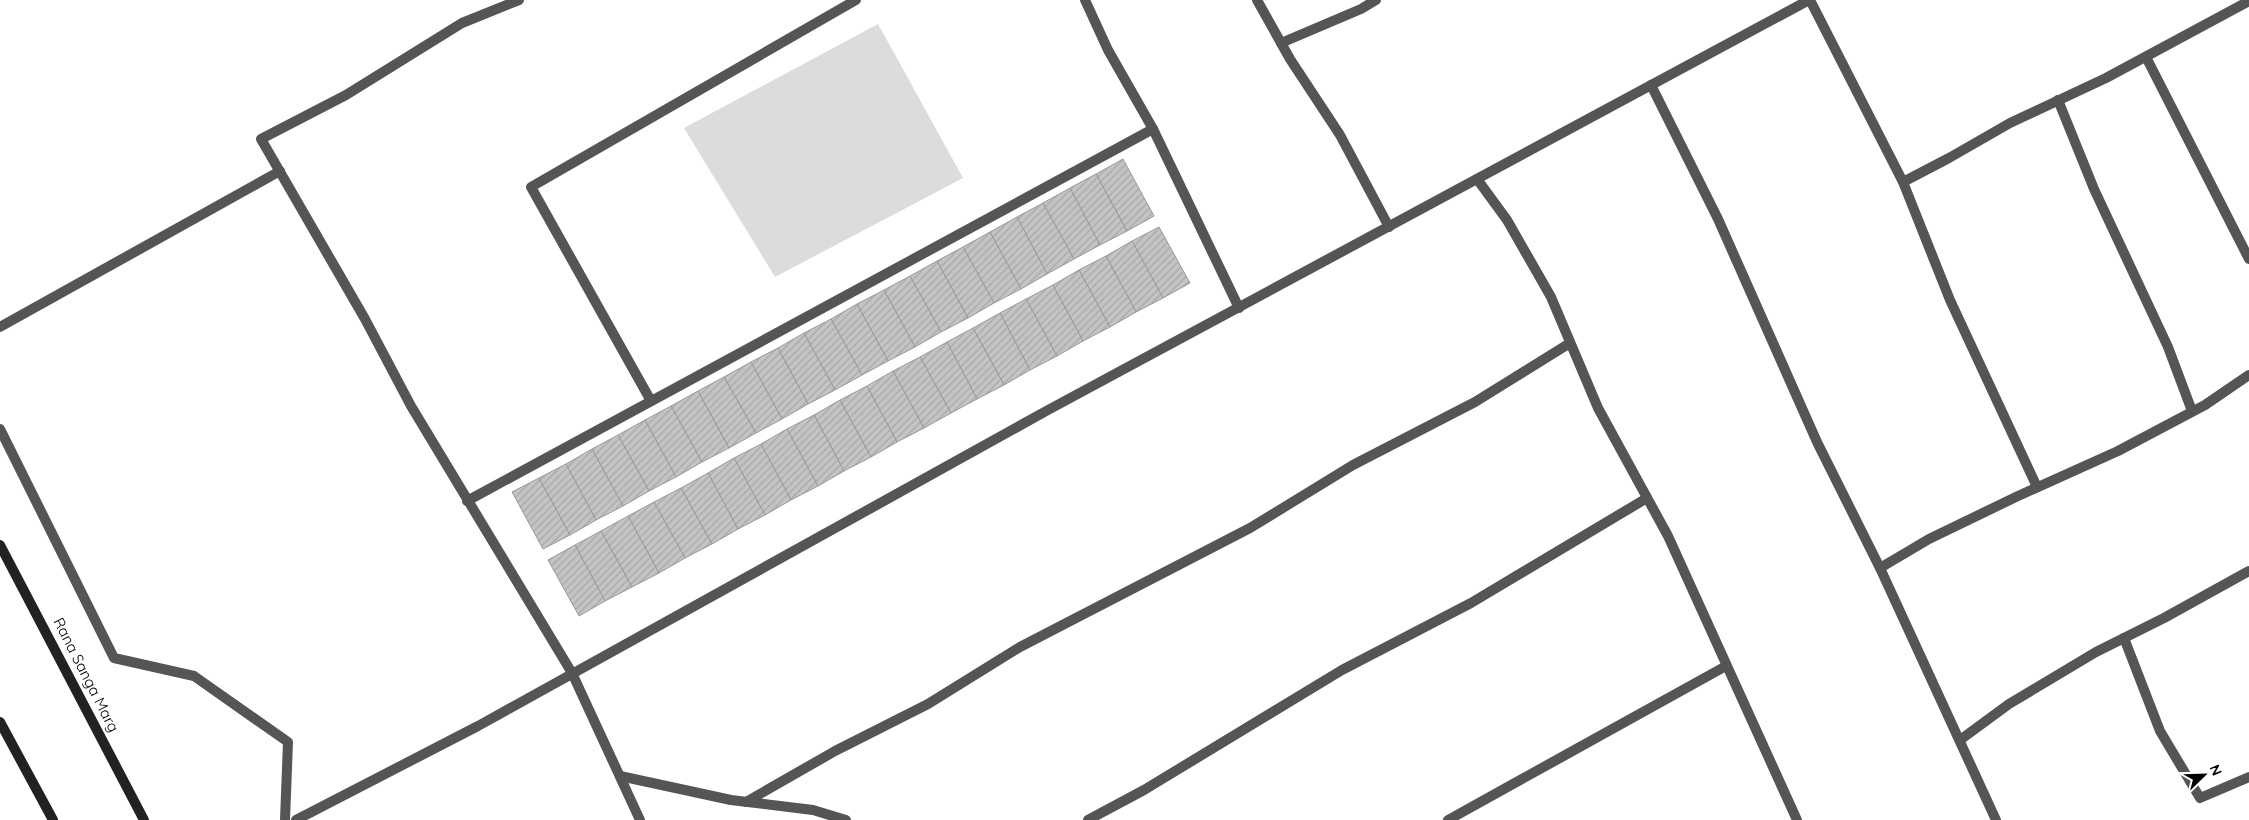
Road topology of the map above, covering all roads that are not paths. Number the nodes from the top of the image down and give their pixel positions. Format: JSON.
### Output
{"nodes":[{"id":1,"x":519,"y":0,"type":"edge"},
{"id":2,"x":856,"y":0,"type":"edge"},
{"id":3,"x":1085,"y":0,"type":"edge"},
{"id":4,"x":1257,"y":0,"type":"edge"},
{"id":5,"x":1376,"y":0,"type":"edge"},
{"id":6,"x":1810,"y":0,"type":"edge"},
{"id":7,"x":2249,"y":1,"type":"edge"},
{"id":8,"x":1281,"y":43,"type":"junction"},
{"id":9,"x":2146,"y":56,"type":"junction"},
{"id":10,"x":1651,"y":85,"type":"junction"},
{"id":11,"x":2058,"y":100,"type":"junction"},
{"id":12,"x":1153,"y":129,"type":"junction"},
{"id":13,"x":280,"y":171,"type":"junction"},
{"id":14,"x":1478,"y":179,"type":"junction"},
{"id":15,"x":1903,"y":182,"type":"junction"},
{"id":16,"x":1389,"y":227,"type":"junction"},
{"id":17,"x":2249,"y":259,"type":"edge"},
{"id":18,"x":1239,"y":308,"type":"junction"},
{"id":19,"x":0,"y":326,"type":"edge"},
{"id":20,"x":1570,"y":342,"type":"junction"},
{"id":21,"x":2249,"y":375,"type":"edge"},
{"id":22,"x":651,"y":401,"type":"junction"},
{"id":23,"x":2192,"y":411,"type":"junction"},
{"id":24,"x":0,"y":429,"type":"edge"},
{"id":25,"x":2037,"y":487,"type":"junction"},
{"id":26,"x":1647,"y":498,"type":"junction"},
{"id":27,"x":467,"y":501,"type":"junction"},
{"id":28,"x":0,"y":545,"type":"edge"},
{"id":29,"x":1880,"y":568,"type":"junction"},
{"id":30,"x":2249,"y":571,"type":"edge"},
{"id":31,"x":2124,"y":638,"type":"junction"},
{"id":32,"x":1726,"y":666,"type":"junction"},
{"id":33,"x":572,"y":674,"type":"junction"},
{"id":34,"x":0,"y":722,"type":"edge"},
{"id":35,"x":1960,"y":740,"type":"junction"},
{"id":36,"x":620,"y":776,"type":"junction"},
{"id":37,"x":2249,"y":777,"type":"edge"},
{"id":38,"x":746,"y":802,"type":"junction"},
{"id":39,"x":53,"y":820,"type":"edge"},
{"id":40,"x":144,"y":820,"type":"edge"},
{"id":41,"x":285,"y":820,"type":"edge"},
{"id":42,"x":296,"y":820,"type":"edge"},
{"id":43,"x":640,"y":820,"type":"edge"},
{"id":44,"x":844,"y":820,"type":"edge"},
{"id":45,"x":1088,"y":820,"type":"edge"},
{"id":46,"x":1448,"y":820,"type":"edge"},
{"id":47,"x":1797,"y":820,"type":"edge"},
{"id":48,"x":1996,"y":820,"type":"edge"}],
"edges":[{"from":1,"to":13,"type":"street"},
{"from":2,"to":22,"type":"street"},
{"from":3,"to":12,"type":"street"},
{"from":4,"to":8,"type":"street"},
{"from":5,"to":8,"type":"street"},
{"from":6,"to":10,"type":"street"},
{"from":6,"to":15,"type":"street"},
{"from":7,"to":9,"type":"street"},
{"from":8,"to":16,"type":"street"},
{"from":9,"to":11,"type":"street"},
{"from":9,"to":17,"type":"street"},
{"from":10,"to":14,"type":"street"},
{"from":10,"to":29,"type":"street"},
{"from":11,"to":15,"type":"street"},
{"from":11,"to":23,"type":"street"},
{"from":12,"to":18,"type":"street"},
{"from":12,"to":22,"type":"street"},
{"from":13,"to":19,"type":"street"},
{"from":13,"to":27,"type":"street"},
{"from":14,"to":16,"type":"street"},
{"from":14,"to":20,"type":"street"},
{"from":15,"to":25,"type":"street"},
{"from":16,"to":18,"type":"street"},
{"from":18,"to":33,"type":"street"},
{"from":20,"to":26,"type":"street"},
{"from":20,"to":38,"type":"street"},
{"from":21,"to":23,"type":"street"},
{"from":22,"to":27,"type":"street"},
{"from":23,"to":25,"type":"street"},
{"from":24,"to":41,"type":"street"},
{"from":25,"to":29,"type":"street"},
{"from":26,"to":32,"type":"street"},
{"from":26,"to":45,"type":"street"},
{"from":27,"to":33,"type":"street"},
{"from":28,"to":40,"type":"main road","name":"Rana Sanga Marg"},
{"from":29,"to":35,"type":"street"},
{"from":30,"to":31,"type":"street"},
{"from":31,"to":35,"type":"street"},
{"from":31,"to":37,"type":"street"},
{"from":32,"to":46,"type":"street"},
{"from":32,"to":47,"type":"street"},
{"from":33,"to":36,"type":"street"},
{"from":33,"to":42,"type":"street"},
{"from":34,"to":39,"type":"main road"},
{"from":35,"to":48,"type":"street"},
{"from":36,"to":38,"type":"street"},
{"from":36,"to":43,"type":"street"},
{"from":38,"to":44,"type":"street"}]}
